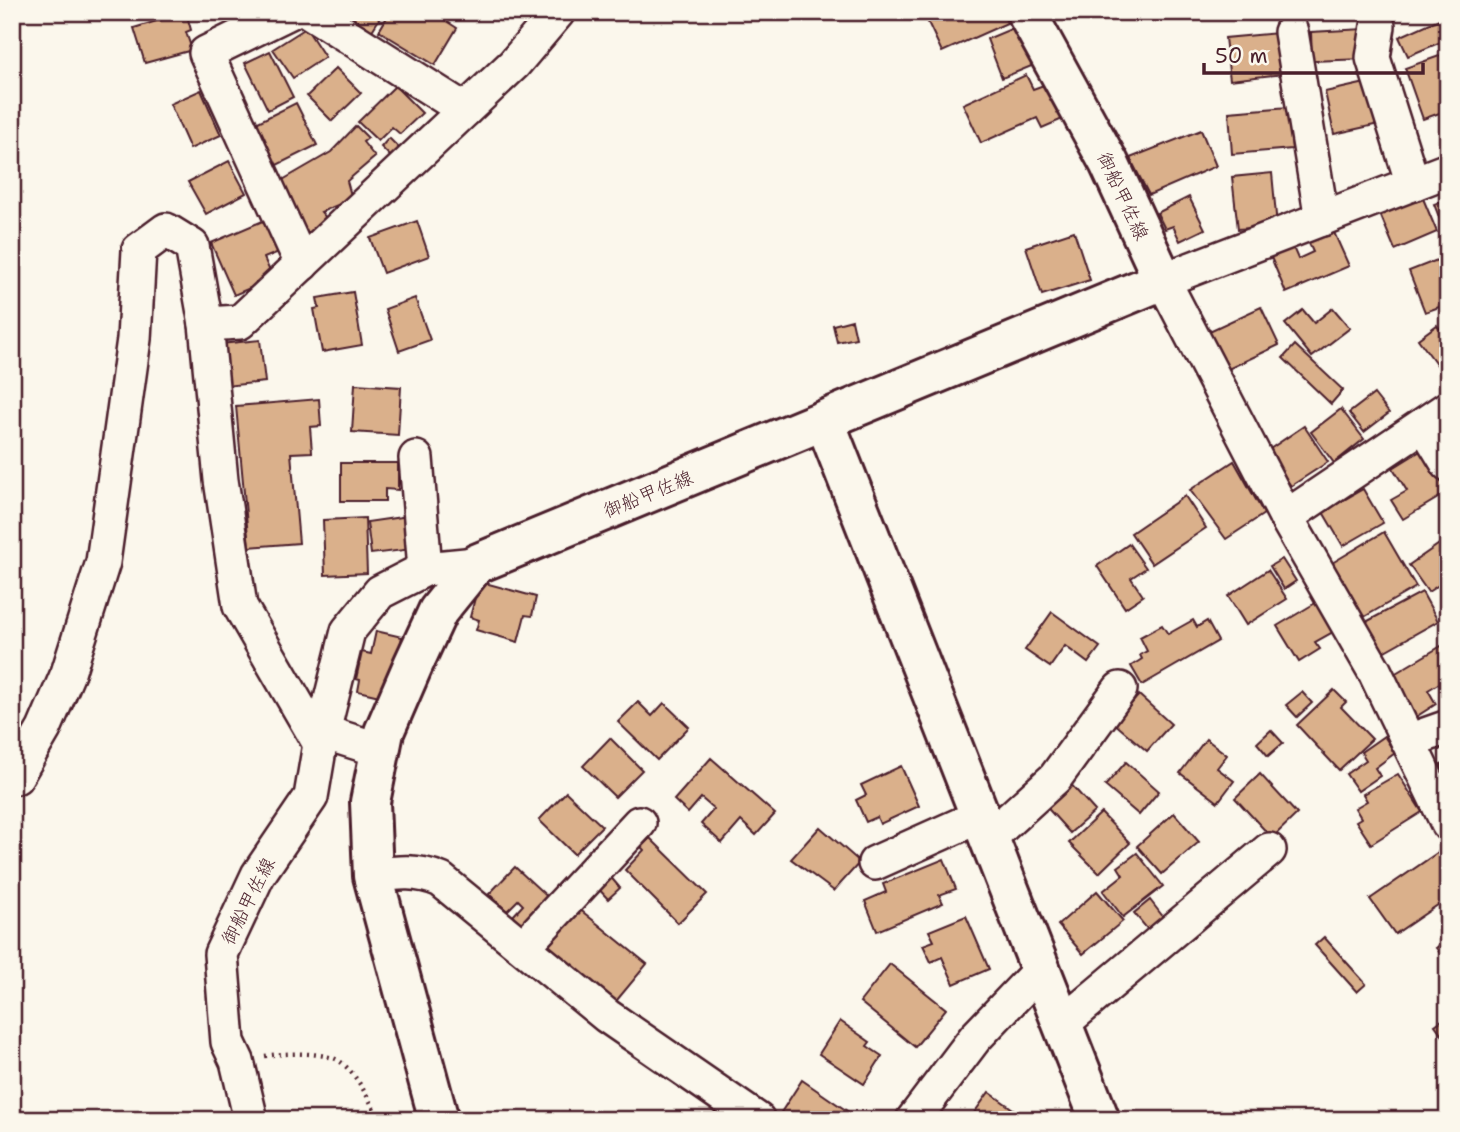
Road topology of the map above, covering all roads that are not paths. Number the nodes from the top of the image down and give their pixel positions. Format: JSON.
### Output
{"nodes":[{"id":1,"x":290,"y":12,"type":"edge"},
{"id":2,"x":310,"y":12,"type":"edge"},
{"id":3,"x":558,"y":12,"type":"edge"},
{"id":4,"x":1026,"y":12,"type":"edge"},
{"id":5,"x":1378,"y":26,"type":"dead end"},
{"id":6,"x":1291,"y":32,"type":"dead end"},
{"id":7,"x":465,"y":110,"type":"junction"},
{"id":8,"x":1448,"y":170,"type":"edge"},
{"id":9,"x":1413,"y":184,"type":"junction"},
{"id":10,"x":1322,"y":219,"type":"junction"},
{"id":11,"x":302,"y":264,"type":"junction"},
{"id":12,"x":1163,"y":280,"type":"junction"},
{"id":13,"x":206,"y":324,"type":"junction"},
{"id":14,"x":1436,"y":417,"type":"edge"},
{"id":15,"x":825,"y":422,"type":"junction"},
{"id":16,"x":416,"y":458,"type":"dead end"},
{"id":17,"x":1448,"y":464,"type":"edge"},
{"id":18,"x":1286,"y":517,"type":"junction"},
{"id":19,"x":476,"y":564,"type":"junction"},
{"id":20,"x":425,"y":569,"type":"junction"},
{"id":21,"x":1120,"y":690,"type":"dead end"},
{"id":22,"x":1448,"y":727,"type":"edge"},
{"id":23,"x":321,"y":738,"type":"junction"},
{"id":24,"x":1408,"y":741,"type":"junction"},
{"id":25,"x":380,"y":750,"type":"junction"},
{"id":26,"x":12,"y":778,"type":"edge"},
{"id":27,"x":639,"y":823,"type":"dead end"},
{"id":28,"x":1448,"y":824,"type":"edge"},
{"id":29,"x":985,"y":827,"type":"junction"},
{"id":30,"x":1269,"y":850,"type":"dead end"},
{"id":31,"x":874,"y":863,"type":"dead end"},
{"id":32,"x":373,"y":876,"type":"junction"},
{"id":33,"x":524,"y":946,"type":"junction"},
{"id":34,"x":1041,"y":969,"type":"junction"},
{"id":35,"x":1062,"y":1024,"type":"junction"},
{"id":36,"x":251,"y":1120,"type":"edge"},
{"id":37,"x":439,"y":1120,"type":"edge"},
{"id":38,"x":758,"y":1120,"type":"edge"},
{"id":39,"x":913,"y":1120,"type":"edge"},
{"id":40,"x":1100,"y":1120,"type":"edge"}],
"edges":[{"from":1,"to":11,"type":"street"},
{"from":2,"to":7,"type":"street"},
{"from":3,"to":7,"type":"street"},
{"from":4,"to":12,"type":"main road","name":"御船甲佐線"},
{"from":5,"to":9,"type":"street"},
{"from":6,"to":10,"type":"street"},
{"from":7,"to":11,"type":"street"},
{"from":8,"to":9,"type":"street"},
{"from":9,"to":10,"type":"street"},
{"from":10,"to":12,"type":"street"},
{"from":11,"to":13,"type":"street"},
{"from":12,"to":15,"type":"main road","name":"御船甲佐線"},
{"from":12,"to":18,"type":"street"},
{"from":13,"to":23,"type":"street"},
{"from":13,"to":26,"type":"street"},
{"from":14,"to":17,"type":"street"},
{"from":14,"to":18,"type":"street"},
{"from":15,"to":19,"type":"main road","name":"御船甲佐線"},
{"from":15,"to":29,"type":"main road"},
{"from":16,"to":20,"type":"street"},
{"from":18,"to":24,"type":"street"},
{"from":19,"to":20,"type":"street","name":"御船甲佐線"},
{"from":19,"to":25,"type":"main road"},
{"from":20,"to":23,"type":"street","name":"御船甲佐線"},
{"from":21,"to":29,"type":"street"},
{"from":22,"to":24,"type":"street"},
{"from":23,"to":25,"type":"street"},
{"from":23,"to":36,"type":"street","name":"御船甲佐線"},
{"from":24,"to":28,"type":"street"},
{"from":25,"to":32,"type":"main road"},
{"from":27,"to":33,"type":"street"},
{"from":29,"to":31,"type":"street"},
{"from":29,"to":34,"type":"main road"},
{"from":30,"to":35,"type":"street"},
{"from":32,"to":33,"type":"street"},
{"from":32,"to":37,"type":"main road"},
{"from":33,"to":38,"type":"street"},
{"from":34,"to":35,"type":"main road"},
{"from":34,"to":39,"type":"street"},
{"from":35,"to":40,"type":"main road"}]}
